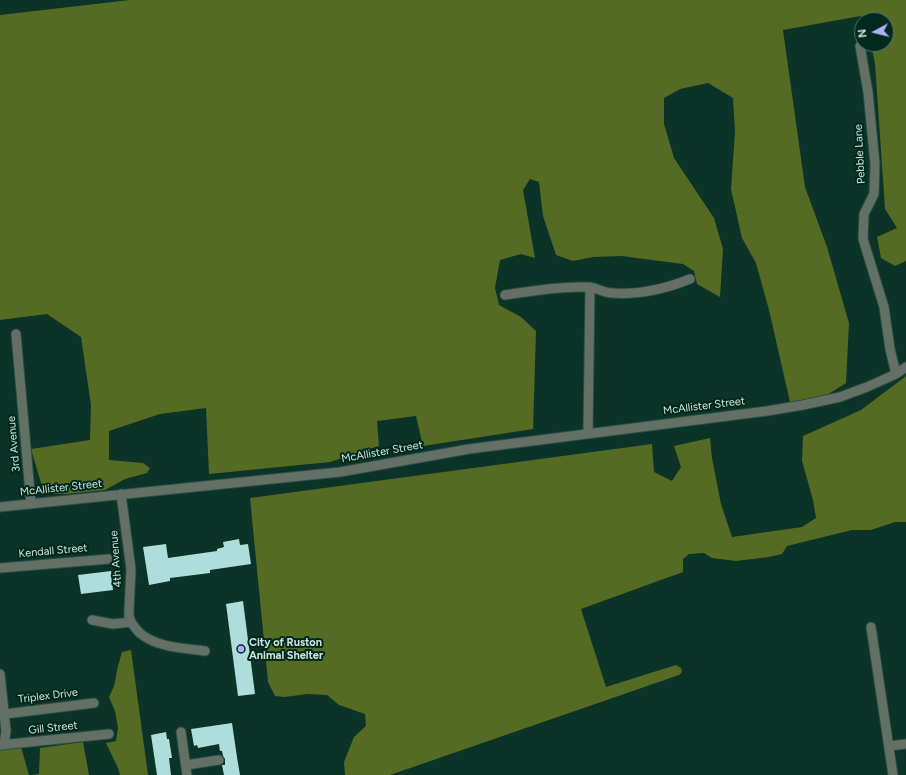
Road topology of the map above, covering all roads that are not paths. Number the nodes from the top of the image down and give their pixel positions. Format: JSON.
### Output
{"nodes":[{"id":1,"x":861,"y":52,"type":"edge"},
{"id":2,"x":690,"y":279,"type":"dead end"},
{"id":3,"x":590,"y":287,"type":"junction"},
{"id":4,"x":505,"y":295,"type":"dead end"},
{"id":5,"x":16,"y":334,"type":"dead end"},
{"id":6,"x":906,"y":367,"type":"edge"},
{"id":7,"x":896,"y":374,"type":"junction"},
{"id":8,"x":588,"y":433,"type":"junction"},
{"id":9,"x":122,"y":494,"type":"junction"},
{"id":10,"x":31,"y":504,"type":"junction"},
{"id":11,"x":0,"y":507,"type":"edge"},
{"id":12,"x":109,"y":559,"type":"dead end"},
{"id":13,"x":0,"y":568,"type":"edge"},
{"id":14,"x":92,"y":620,"type":"dead end"},
{"id":15,"x":131,"y":622,"type":"junction"},
{"id":16,"x":871,"y":627,"type":"dead end"},
{"id":17,"x":205,"y":651,"type":"dead end"},
{"id":18,"x":0,"y":674,"type":"edge"},
{"id":19,"x":94,"y":702,"type":"dead end"},
{"id":20,"x":5,"y":714,"type":"junction"},
{"id":21,"x":181,"y":732,"type":"dead end"},
{"id":22,"x":109,"y":734,"type":"dead end"},
{"id":23,"x":906,"y":744,"type":"edge"},
{"id":24,"x":2,"y":745,"type":"edge"},
{"id":25,"x":889,"y":746,"type":"junction"},
{"id":26,"x":219,"y":760,"type":"dead end"},
{"id":27,"x":186,"y":765,"type":"junction"},
{"id":28,"x":187,"y":775,"type":"edge"},
{"id":29,"x":893,"y":775,"type":"edge"}],
"edges":[{"from":1,"to":7,"type":"street","name":"Pebble Lane"},
{"from":2,"to":3,"type":"street"},
{"from":3,"to":4,"type":"street"},
{"from":3,"to":8,"type":"street"},
{"from":5,"to":10,"type":"street","name":"3rd Avenue"},
{"from":6,"to":7,"type":"street","name":"McAllister Street"},
{"from":7,"to":8,"type":"street","name":"McAllister Street"},
{"from":8,"to":9,"type":"street","name":"McAllister Street"},
{"from":9,"to":10,"type":"street","name":"McAllister Street"},
{"from":9,"to":15,"type":"street","name":"4th Avenue"},
{"from":10,"to":11,"type":"street","name":"McAllister Street"},
{"from":12,"to":13,"type":"street","name":"Kendall Street"},
{"from":14,"to":15,"type":"street"},
{"from":15,"to":17,"type":"street"},
{"from":16,"to":25,"type":"street"},
{"from":18,"to":20,"type":"street"},
{"from":19,"to":20,"type":"street","name":"Triplex Drive"},
{"from":20,"to":24,"type":"street"},
{"from":21,"to":27,"type":"street"},
{"from":22,"to":24,"type":"street","name":"Gill Street"},
{"from":23,"to":25,"type":"street"},
{"from":25,"to":29,"type":"street"},
{"from":26,"to":27,"type":"street"},
{"from":27,"to":28,"type":"street"}]}
